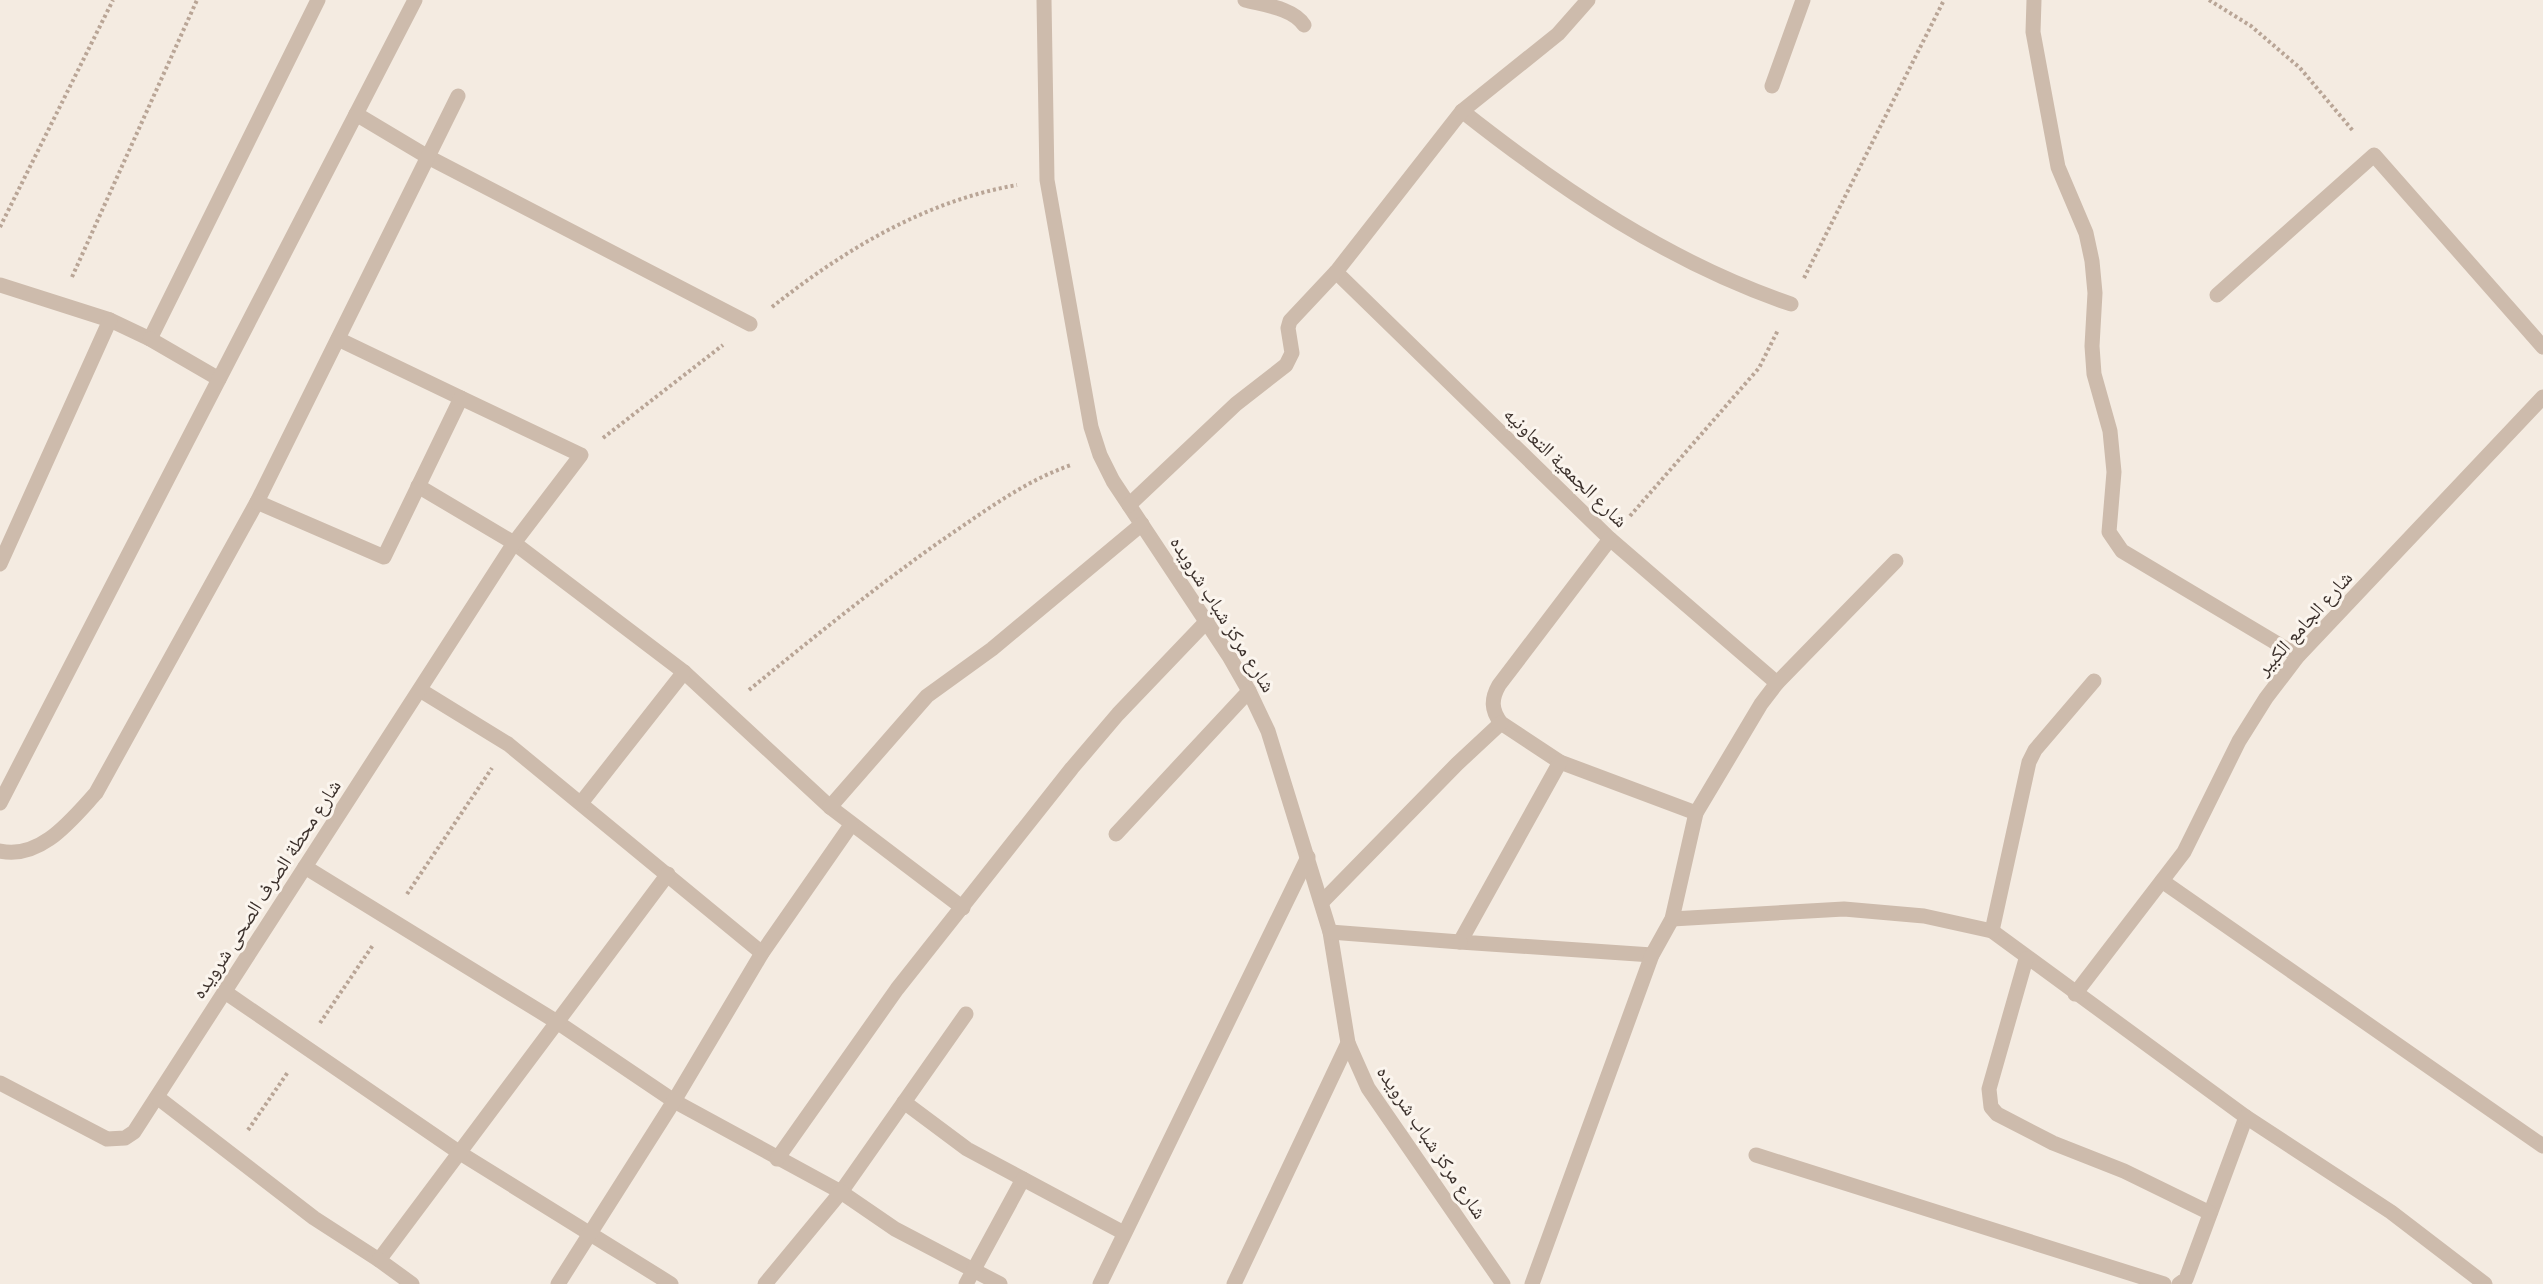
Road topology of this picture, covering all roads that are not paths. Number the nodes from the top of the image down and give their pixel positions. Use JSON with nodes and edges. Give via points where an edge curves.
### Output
{"nodes":[{"id":1,"x":318,"y":0,"type":"edge"},
{"id":2,"x":415,"y":0,"type":"edge"},
{"id":3,"x":1044,"y":0,"type":"edge"},
{"id":4,"x":1245,"y":0,"type":"edge"},
{"id":5,"x":1588,"y":0,"type":"edge"},
{"id":6,"x":1803,"y":0,"type":"edge"},
{"id":7,"x":2034,"y":0,"type":"edge"},
{"id":8,"x":1304,"y":25,"type":"dead end"},
{"id":9,"x":1772,"y":86,"type":"dead end"},
{"id":10,"x":458,"y":96,"type":"dead end"},
{"id":11,"x":1462,"y":111,"type":"junction"},
{"id":12,"x":356,"y":114,"type":"junction"},
{"id":13,"x":428,"y":157,"type":"junction"},
{"id":14,"x":1336,"y":272,"type":"junction"},
{"id":15,"x":0,"y":285,"type":"edge"},
{"id":16,"x":2217,"y":295,"type":"dead end"},
{"id":17,"x":1791,"y":304,"type":"dead end"},
{"id":18,"x":110,"y":320,"type":"junction"},
{"id":19,"x":750,"y":324,"type":"road end"},
{"id":20,"x":150,"y":339,"type":"junction"},
{"id":21,"x":338,"y":339,"type":"junction"},
{"id":22,"x":2543,"y":347,"type":"edge"},
{"id":23,"x":219,"y":379,"type":"junction"},
{"id":24,"x":2543,"y":397,"type":"edge"},
{"id":25,"x":461,"y":398,"type":"junction"},
{"id":26,"x":418,"y":486,"type":"junction"},
{"id":27,"x":257,"y":502,"type":"junction"},
{"id":28,"x":1129,"y":505,"type":"junction"},
{"id":29,"x":1142,"y":524,"type":"junction"},
{"id":30,"x":1610,"y":539,"type":"junction"},
{"id":31,"x":514,"y":543,"type":"junction"},
{"id":32,"x":1896,"y":561,"type":"dead end"},
{"id":33,"x":0,"y":564,"type":"edge"},
{"id":34,"x":1207,"y":621,"type":"junction"},
{"id":35,"x":2298,"y":656,"type":"junction"},
{"id":36,"x":684,"y":672,"type":"junction"},
{"id":37,"x":2094,"y":681,"type":"dead end"},
{"id":38,"x":1777,"y":683,"type":"junction"},
{"id":39,"x":420,"y":690,"type":"junction"},
{"id":40,"x":1250,"y":691,"type":"junction"},
{"id":41,"x":1501,"y":723,"type":"junction"},
{"id":42,"x":1560,"y":762,"type":"junction"},
{"id":43,"x":0,"y":803,"type":"edge"},
{"id":44,"x":581,"y":803,"type":"junction"},
{"id":45,"x":830,"y":807,"type":"junction"},
{"id":46,"x":1696,"y":813,"type":"junction"},
{"id":47,"x":850,"y":825,"type":"junction"},
{"id":48,"x":1116,"y":834,"type":"dead end"},
{"id":49,"x":0,"y":851,"type":"edge"},
{"id":50,"x":1308,"y":857,"type":"junction"},
{"id":51,"x":305,"y":867,"type":"junction"},
{"id":52,"x":668,"y":874,"type":"junction"},
{"id":53,"x":2162,"y":881,"type":"junction"},
{"id":54,"x":1322,"y":902,"type":"junction"},
{"id":55,"x":963,"y":908,"type":"junction"},
{"id":56,"x":1672,"y":919,"type":"junction"},
{"id":57,"x":1330,"y":932,"type":"junction"},
{"id":58,"x":1992,"y":932,"type":"junction"},
{"id":59,"x":1460,"y":942,"type":"junction"},
{"id":60,"x":762,"y":953,"type":"junction"},
{"id":61,"x":1652,"y":955,"type":"junction"},
{"id":62,"x":2026,"y":959,"type":"junction"},
{"id":63,"x":225,"y":992,"type":"junction"},
{"id":64,"x":2075,"y":994,"type":"junction"},
{"id":65,"x":966,"y":1014,"type":"dead end"},
{"id":66,"x":558,"y":1022,"type":"junction"},
{"id":67,"x":1348,"y":1043,"type":"junction"},
{"id":68,"x":0,"y":1083,"type":"edge"},
{"id":69,"x":157,"y":1097,"type":"junction"},
{"id":70,"x":674,"y":1101,"type":"junction"},
{"id":71,"x":904,"y":1102,"type":"junction"},
{"id":72,"x":2246,"y":1117,"type":"junction"},
{"id":73,"x":2543,"y":1146,"type":"edge"},
{"id":74,"x":460,"y":1153,"type":"junction"},
{"id":75,"x":1756,"y":1155,"type":"dead end"},
{"id":76,"x":777,"y":1159,"type":"junction"},
{"id":77,"x":1023,"y":1179,"type":"junction"},
{"id":78,"x":841,"y":1192,"type":"junction"},
{"id":79,"x":2210,"y":1213,"type":"junction"},
{"id":80,"x":1124,"y":1233,"type":"junction"},
{"id":81,"x":589,"y":1234,"type":"junction"},
{"id":82,"x":379,"y":1260,"type":"junction"},
{"id":83,"x":970,"y":1278,"type":"edge"},
{"id":84,"x":412,"y":1284,"type":"edge"},
{"id":85,"x":558,"y":1284,"type":"edge"},
{"id":86,"x":671,"y":1284,"type":"edge"},
{"id":87,"x":765,"y":1284,"type":"edge"},
{"id":88,"x":1000,"y":1284,"type":"edge"},
{"id":89,"x":1100,"y":1284,"type":"edge"},
{"id":90,"x":1234,"y":1284,"type":"edge"},
{"id":91,"x":1503,"y":1284,"type":"edge"},
{"id":92,"x":1532,"y":1284,"type":"edge"},
{"id":93,"x":2164,"y":1284,"type":"edge"},
{"id":94,"x":2179,"y":1284,"type":"edge"},
{"id":95,"x":2485,"y":1284,"type":"edge"}],
"edges":[{"from":1,"to":20,"type":"street"},
{"from":2,"to":12,"type":"street"},
{"from":3,"to":28,"type":"street","name":"شارع مركز شباب شرويده","via":[[1047,180],[1091,427],[1100,454]]},
{"from":4,"to":8,"type":"street","via":[[1291,13]]},
{"from":5,"to":11,"type":"street","via":[[1558,34]]},
{"from":6,"to":9,"type":"street"},
{"from":7,"to":35,"type":"street","via":[[2033,32],[2058,168],[2086,233],[2091,261],[2095,293],[2094,374],[2110,431],[2114,472],[2109,532],[2122,551]]},
{"from":10,"to":13,"type":"street"},
{"from":11,"to":14,"type":"street"},
{"from":11,"to":17,"type":"street","via":[[1533,167],[1675,255],[1742,287]]},
{"from":12,"to":13,"type":"street"},
{"from":12,"to":23,"type":"street"},
{"from":13,"to":19,"type":"street"},
{"from":13,"to":21,"type":"street"},
{"from":14,"to":28,"type":"street","via":[[1290,321],[1292,353],[1286,365],[1236,405]]},
{"from":14,"to":30,"type":"street","name":"شارع الجمعية التعاونيه"},
{"from":15,"to":18,"type":"street"},
{"from":16,"to":22,"type":"street","via":[[2374,155]]},
{"from":18,"to":20,"type":"street"},
{"from":18,"to":33,"type":"street"},
{"from":20,"to":23,"type":"street"},
{"from":21,"to":25,"type":"street"},
{"from":21,"to":27,"type":"street"},
{"from":23,"to":43,"type":"street"},
{"from":24,"to":35,"type":"street","name":"شارع الجامع الكبير"},
{"from":25,"to":26,"type":"street"},
{"from":25,"to":31,"type":"street","name":"شارع محطة الصرف الصحى شرويده","via":[[581,455]]},
{"from":26,"to":27,"type":"street","via":[[384,557]]},
{"from":26,"to":31,"type":"street"},
{"from":27,"to":49,"type":"street","via":[[96,793],[59,833],[25,851]]},
{"from":28,"to":29,"type":"street","name":"شارع مركز شباب شرويده"},
{"from":29,"to":34,"type":"street","name":"شارع مركز شباب شرويده"},
{"from":29,"to":45,"type":"street","via":[[992,649],[927,696]]},
{"from":30,"to":38,"type":"street","name":"شارع الجمعية التعاونيه"},
{"from":30,"to":41,"type":"street","via":[[1499,685],[1492,701]]},
{"from":31,"to":36,"type":"street"},
{"from":31,"to":39,"type":"street","name":"شارع محطة الصرف الصحى شرويده"},
{"from":32,"to":38,"type":"street"},
{"from":34,"to":40,"type":"street","name":"شارع مركز شباب شرويده"},
{"from":34,"to":55,"type":"street","via":[[1072,768]]},
{"from":35,"to":53,"type":"street","name":"شارع الجامع الكبير","via":[[2239,741],[2184,852]]},
{"from":36,"to":44,"type":"street"},
{"from":36,"to":45,"type":"street"},
{"from":37,"to":58,"type":"street","via":[[2029,762]]},
{"from":38,"to":46,"type":"street"},
{"from":39,"to":44,"type":"street","via":[[508,744]]},
{"from":39,"to":51,"type":"street","name":"شارع محطة الصرف الصحى شرويده"},
{"from":40,"to":48,"type":"street"},
{"from":40,"to":50,"type":"street","name":"شارع مركز شباب شرويده","via":[[1268,731]]},
{"from":41,"to":42,"type":"street"},
{"from":41,"to":54,"type":"street"},
{"from":42,"to":46,"type":"street"},
{"from":42,"to":59,"type":"street"},
{"from":44,"to":52,"type":"street"},
{"from":45,"to":47,"type":"street"},
{"from":46,"to":56,"type":"street"},
{"from":47,"to":55,"type":"street"},
{"from":47,"to":60,"type":"street"},
{"from":50,"to":54,"type":"street","name":"شارع مركز شباب شرويده"},
{"from":50,"to":80,"type":"street"},
{"from":51,"to":63,"type":"street","name":"شارع محطة الصرف الصحى شرويده"},
{"from":51,"to":66,"type":"street"},
{"from":52,"to":60,"type":"street"},
{"from":52,"to":66,"type":"street"},
{"from":53,"to":64,"type":"street","name":"شارع الجامع الكبير"},
{"from":53,"to":73,"type":"street"},
{"from":54,"to":57,"type":"street","name":"شارع مركز شباب شرويده"},
{"from":55,"to":76,"type":"street","via":[[897,989]]},
{"from":56,"to":58,"type":"street","via":[[1844,909],[1924,916]]},
{"from":56,"to":61,"type":"street"},
{"from":57,"to":59,"type":"street"},
{"from":57,"to":67,"type":"street","name":"شارع مركز شباب شرويده"},
{"from":58,"to":62,"type":"street"},
{"from":59,"to":61,"type":"street"},
{"from":60,"to":70,"type":"street"},
{"from":61,"to":92,"type":"street"},
{"from":62,"to":64,"type":"street"},
{"from":62,"to":79,"type":"street","via":[[1989,1089],[1991,1107],[1997,1114],[2053,1143],[2124,1171]]},
{"from":63,"to":69,"type":"street","name":"شارع محطة الصرف الصحى شرويده"},
{"from":63,"to":74,"type":"street"},
{"from":64,"to":72,"type":"street"},
{"from":65,"to":71,"type":"street"},
{"from":66,"to":70,"type":"street"},
{"from":66,"to":74,"type":"street"},
{"from":67,"to":90,"type":"street"},
{"from":67,"to":91,"type":"street","name":"شارع مركز شباب شرويده","via":[[1368,1088]]},
{"from":68,"to":69,"type":"street","name":"شارع محطة الصرف الصحى شرويده","via":[[116,1140],[134,1132]]},
{"from":69,"to":82,"type":"street","via":[[314,1218]]},
{"from":70,"to":76,"type":"street"},
{"from":70,"to":81,"type":"street"},
{"from":71,"to":77,"type":"street","via":[[967,1149]]},
{"from":71,"to":78,"type":"street"},
{"from":72,"to":79,"type":"street"},
{"from":72,"to":95,"type":"street","via":[[2391,1212]]},
{"from":74,"to":81,"type":"street"},
{"from":74,"to":82,"type":"street"},
{"from":75,"to":93,"type":"street"},
{"from":76,"to":78,"type":"street"},
{"from":77,"to":80,"type":"street"},
{"from":77,"to":83,"type":"street"},
{"from":78,"to":83,"type":"street"},
{"from":78,"to":87,"type":"street"},
{"from":79,"to":94,"type":"street","via":[[2186,1279]]},
{"from":80,"to":89,"type":"street"},
{"from":81,"to":85,"type":"street"},
{"from":81,"to":86,"type":"street"},
{"from":82,"to":84,"type":"street"},
{"from":83,"to":88,"type":"street"}]}
